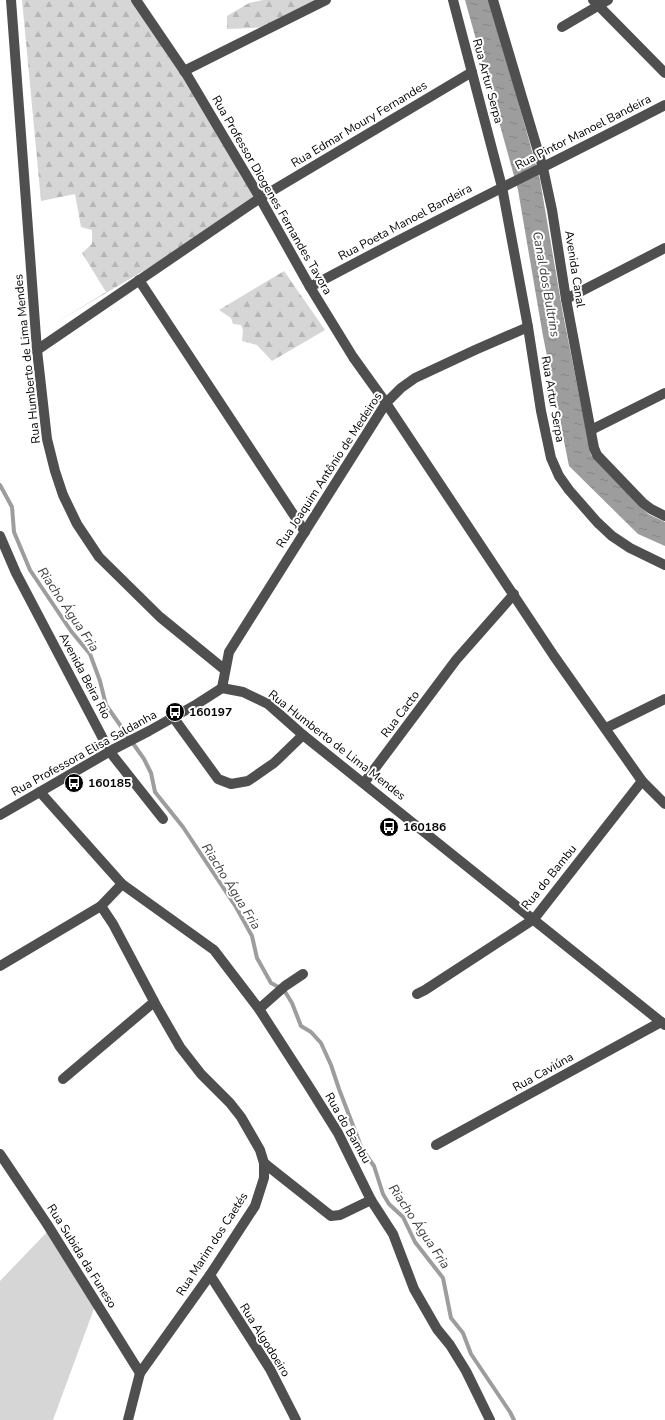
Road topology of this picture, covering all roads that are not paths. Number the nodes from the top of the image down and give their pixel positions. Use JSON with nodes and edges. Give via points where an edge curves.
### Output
{"nodes":[{"id":1,"x":11,"y":0,"type":"edge"},
{"id":2,"x":136,"y":0,"type":"edge"},
{"id":3,"x":326,"y":0,"type":"edge"},
{"id":4,"x":453,"y":0,"type":"edge"},
{"id":5,"x":493,"y":0,"type":"edge"},
{"id":6,"x":608,"y":0,"type":"edge"},
{"id":7,"x":596,"y":3,"type":"edge"},
{"id":8,"x":562,"y":27,"type":"dead end"},
{"id":9,"x":184,"y":71,"type":"junction"},
{"id":10,"x":472,"y":72,"type":"junction"},
{"id":11,"x":665,"y":73,"type":"edge"},
{"id":12,"x":665,"y":105,"type":"edge"},
{"id":13,"x":541,"y":169,"type":"junction"},
{"id":14,"x":513,"y":182,"type":"joint"},
{"id":15,"x":502,"y":187,"type":"junction"},
{"id":16,"x":260,"y":198,"type":"junction"},
{"id":17,"x":665,"y":248,"type":"edge"},
{"id":18,"x":139,"y":280,"type":"junction"},
{"id":19,"x":310,"y":287,"type":"junction"},
{"id":20,"x":566,"y":299,"type":"junction"},
{"id":21,"x":528,"y":328,"type":"junction"},
{"id":22,"x":37,"y":350,"type":"junction"},
{"id":23,"x":665,"y":393,"type":"edge"},
{"id":24,"x":386,"y":403,"type":"junction"},
{"id":25,"x":591,"y":430,"type":"junction"},
{"id":26,"x":665,"y":516,"type":"edge"},
{"id":27,"x":304,"y":532,"type":"junction"},
{"id":28,"x":0,"y":536,"type":"edge"},
{"id":29,"x":665,"y":565,"type":"edge"},
{"id":30,"x":514,"y":594,"type":"junction"},
{"id":31,"x":225,"y":670,"type":"junction"},
{"id":32,"x":222,"y":688,"type":"junction"},
{"id":33,"x":665,"y":699,"type":"edge"},
{"id":34,"x":173,"y":717,"type":"junction"},
{"id":35,"x":606,"y":728,"type":"junction"},
{"id":36,"x":303,"y":735,"type":"junction"},
{"id":37,"x":112,"y":751,"type":"junction"},
{"id":38,"x":642,"y":781,"type":"junction"},
{"id":39,"x":364,"y":783,"type":"junction"},
{"id":40,"x":40,"y":792,"type":"junction"},
{"id":41,"x":665,"y":804,"type":"edge"},
{"id":42,"x":0,"y":815,"type":"edge"},
{"id":43,"x":163,"y":819,"type":"dead end"},
{"id":44,"x":122,"y":884,"type":"junction"},
{"id":45,"x":101,"y":906,"type":"junction"},
{"id":46,"x":534,"y":919,"type":"junction"},
{"id":47,"x":0,"y":966,"type":"edge"},
{"id":48,"x":303,"y":974,"type":"dead end"},
{"id":49,"x":417,"y":994,"type":"dead end"},
{"id":50,"x":154,"y":1002,"type":"junction"},
{"id":51,"x":259,"y":1009,"type":"junction"},
{"id":52,"x":663,"y":1024,"type":"edge"},
{"id":53,"x":63,"y":1079,"type":"dead end"},
{"id":54,"x":436,"y":1145,"type":"dead end"},
{"id":55,"x":0,"y":1154,"type":"edge"},
{"id":56,"x":264,"y":1163,"type":"junction"},
{"id":57,"x":371,"y":1200,"type":"junction"},
{"id":58,"x":210,"y":1275,"type":"junction"},
{"id":59,"x":140,"y":1373,"type":"junction"},
{"id":60,"x":128,"y":1420,"type":"edge"},
{"id":61,"x":296,"y":1420,"type":"edge"},
{"id":62,"x":490,"y":1420,"type":"edge"}],
"edges":[{"from":1,"to":22,"type":"street","name":"Rua Humberto de Lima Mendes"},
{"from":2,"to":9,"type":"street","name":"Rua Professor Diogenes Fernandes Tavora"},
{"from":3,"to":9,"type":"street"},
{"from":4,"to":10,"type":"street","name":"Rua Artur Serpa"},
{"from":5,"to":13,"type":"street","name":"Avenida Canal"},
{"from":6,"to":7,"type":"street"},
{"from":7,"to":8,"type":"street"},
{"from":7,"to":11,"type":"street"},
{"from":9,"to":16,"type":"street","name":"Rua Professor Diogenes Fernandes Tavora"},
{"from":10,"to":15,"type":"street","name":"Rua Artur Serpa"},
{"from":10,"to":16,"type":"street","name":"Rua Edmar Moury Fernandes"},
{"from":12,"to":13,"type":"street","name":"Rua Pintor Manoel Bandeira"},
{"from":13,"to":14,"type":"street","name":"Rua Pintor Manoel Bandeira"},
{"from":13,"to":20,"type":"street","name":"Avenida Canal","via":[[552,210]]},
{"from":14,"to":15,"type":"street","name":"Rua Poeta Manoel Bandeira"},
{"from":15,"to":19,"type":"street","name":"Rua Poeta Manoel Bandeira"},
{"from":15,"to":21,"type":"street","name":"Rua Artur Serpa"},
{"from":16,"to":18,"type":"street","name":"Rua Edmar Moury Fernandes"},
{"from":16,"to":19,"type":"street","name":"Rua Professor Diogenes Fernandes Tavora"},
{"from":17,"to":20,"type":"street"},
{"from":18,"to":22,"type":"street","name":"Rua Edmar Moury Fernandes"},
{"from":18,"to":27,"type":"street"},
{"from":19,"to":24,"type":"street","name":"Rua Professor Diogenes Fernandes Tavora","via":[[353,357]]},
{"from":20,"to":25,"type":"street","name":"Avenida Canal"},
{"from":21,"to":24,"type":"street","name":"Rua Joaquim Antônio de Medeiros","via":[[415,378]]},
{"from":21,"to":29,"type":"street","name":"Rua Artur Serpa","via":[[548,448],[559,476],[582,506],[612,536]]},
{"from":22,"to":31,"type":"street","name":"Rua Humberto de Lima Mendes","via":[[48,439],[55,471],[70,510],[86,539],[108,567],[155,612]]},
{"from":23,"to":25,"type":"street"},
{"from":24,"to":27,"type":"street","name":"Rua Joaquim Antônio de Medeiros"},
{"from":24,"to":30,"type":"street","name":"Rua Professor Diogenes Fernandes Tavora"},
{"from":25,"to":26,"type":"street","name":"Avenida Canal","via":[[598,455],[643,503]]},
{"from":27,"to":31,"type":"street","name":"Rua Joaquim Antônio de Medeiros","via":[[232,646]]},
{"from":28,"to":37,"type":"street","name":"Avenida Beira Rio","via":[[16,573]]},
{"from":30,"to":35,"type":"street","name":"Rua Professor Diogenes Fernandes Tavora","via":[[554,656]]},
{"from":30,"to":39,"type":"street","name":"Rua Cacto","via":[[456,660]]},
{"from":31,"to":32,"type":"street"},
{"from":32,"to":34,"type":"street","name":"Rua Professora Elisa Saldanha"},
{"from":32,"to":36,"type":"street","name":"Rua Humberto de Lima Mendes","via":[[243,692],[268,704]]},
{"from":33,"to":35,"type":"street"},
{"from":34,"to":36,"type":"street","via":[[218,779],[231,784],[255,777]]},
{"from":34,"to":37,"type":"street","name":"Rua Professora Elisa Saldanha"},
{"from":35,"to":38,"type":"street","name":"Rua Professor Diogenes Fernandes Tavora"},
{"from":36,"to":39,"type":"street","name":"Rua Humberto de Lima Mendes"},
{"from":37,"to":40,"type":"street","name":"Rua Professora Elisa Saldanha"},
{"from":37,"to":43,"type":"street","name":"Avenida Beira Rio"},
{"from":38,"to":41,"type":"street","name":"Rua Professor Diogenes Fernandes Tavora"},
{"from":38,"to":46,"type":"street","name":"Rua do Bambu"},
{"from":39,"to":46,"type":"street","name":"Rua Humberto de Lima Mendes"},
{"from":40,"to":42,"type":"street","name":"Rua Professora Elisa Saldanha"},
{"from":40,"to":44,"type":"street","name":"Rua do Bambu"},
{"from":44,"to":45,"type":"street"},
{"from":44,"to":51,"type":"street","name":"Rua do Bambu","via":[[214,950]]},
{"from":45,"to":47,"type":"street"},
{"from":45,"to":50,"type":"street","name":"Rua Marim dos Caetés","via":[[114,924]]},
{"from":46,"to":49,"type":"street","name":"Rua do Bambu"},
{"from":46,"to":52,"type":"street","name":"Rua Humberto de Lima Mendes"},
{"from":48,"to":51,"type":"street"},
{"from":50,"to":53,"type":"street"},
{"from":50,"to":56,"type":"street","name":"Rua Marim dos Caetés","via":[[180,1047],[241,1117],[260,1150]]},
{"from":51,"to":57,"type":"street","name":"Rua do Bambu","via":[[338,1133]]},
{"from":52,"to":54,"type":"street","name":"Rua Caviúna"},
{"from":55,"to":59,"type":"street","name":"Rua Subida da Funeso"},
{"from":56,"to":57,"type":"street","via":[[330,1216],[340,1215]]},
{"from":56,"to":58,"type":"street","name":"Rua Marim dos Caetés","via":[[263,1182],[255,1206]]},
{"from":57,"to":62,"type":"street","name":"Rua do Bambu","via":[[393,1234],[414,1289],[466,1371]]},
{"from":58,"to":59,"type":"street","name":"Rua Marim dos Caetés"},
{"from":58,"to":61,"type":"street","name":"Rua Algodoeiro","via":[[270,1369]]},
{"from":59,"to":60,"type":"street","name":"Rua Marim dos Caetés"}]}
